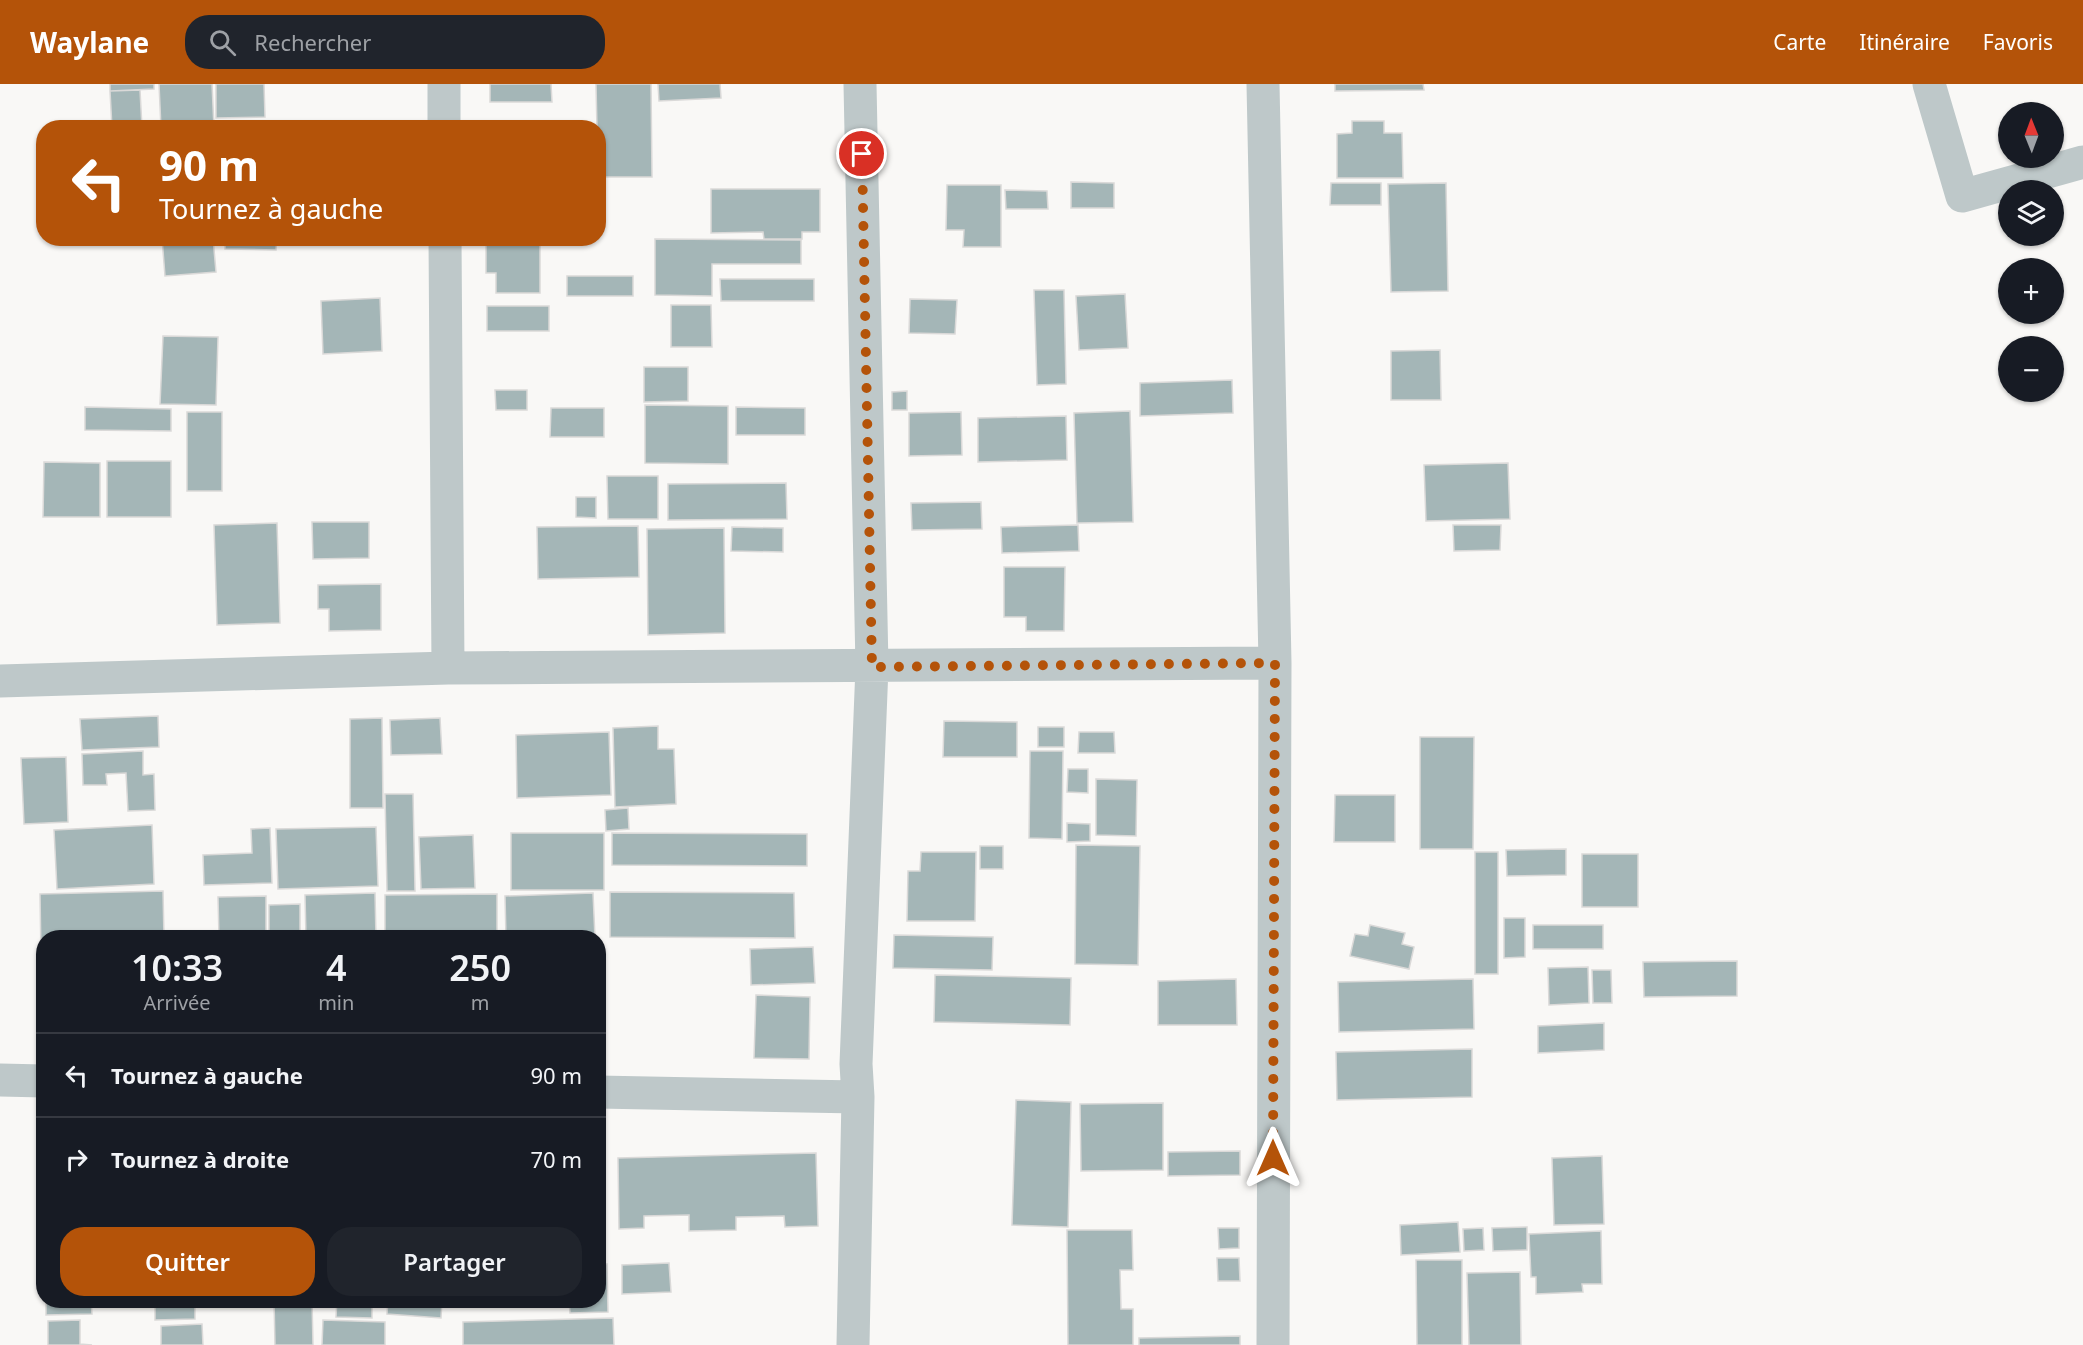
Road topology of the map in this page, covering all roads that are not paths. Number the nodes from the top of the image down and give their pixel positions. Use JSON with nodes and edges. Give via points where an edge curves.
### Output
{"nodes":[{"id":1,"x":444,"y":84,"type":"edge"},
{"id":2,"x":860,"y":84,"type":"edge"},
{"id":3,"x":1263,"y":84,"type":"edge"},
{"id":4,"x":1929,"y":84,"type":"edge"},
{"id":5,"x":444,"y":120,"type":"edge"},
{"id":6,"x":2083,"y":162,"type":"edge"},
{"id":7,"x":445,"y":246,"type":"edge"},
{"id":8,"x":1275,"y":663,"type":"junction"},
{"id":9,"x":872,"y":667,"type":"junction"},
{"id":10,"x":447,"y":668,"type":"junction"},
{"id":11,"x":0,"y":681,"type":"edge"},
{"id":12,"x":0,"y":1080,"type":"edge"},
{"id":13,"x":36,"y":1081,"type":"edge"},
{"id":14,"x":606,"y":1092,"type":"edge"},
{"id":15,"x":858,"y":1097,"type":"junction"},
{"id":16,"x":853,"y":1345,"type":"edge"},
{"id":17,"x":1274,"y":1345,"type":"edge"}],
"edges":[{"from":1,"to":5,"type":"street"},
{"from":2,"to":9,"type":"street"},
{"from":3,"to":8,"type":"street"},
{"from":4,"to":6,"type":"street","via":[[1962,196]]},
{"from":7,"to":10,"type":"street"},
{"from":8,"to":9,"type":"street"},
{"from":8,"to":17,"type":"street"},
{"from":9,"to":10,"type":"street"},
{"from":9,"to":15,"type":"street","via":[[856,1064]]},
{"from":10,"to":11,"type":"street"},
{"from":12,"to":13,"type":"street"},
{"from":14,"to":15,"type":"street"},
{"from":15,"to":16,"type":"street"}]}
